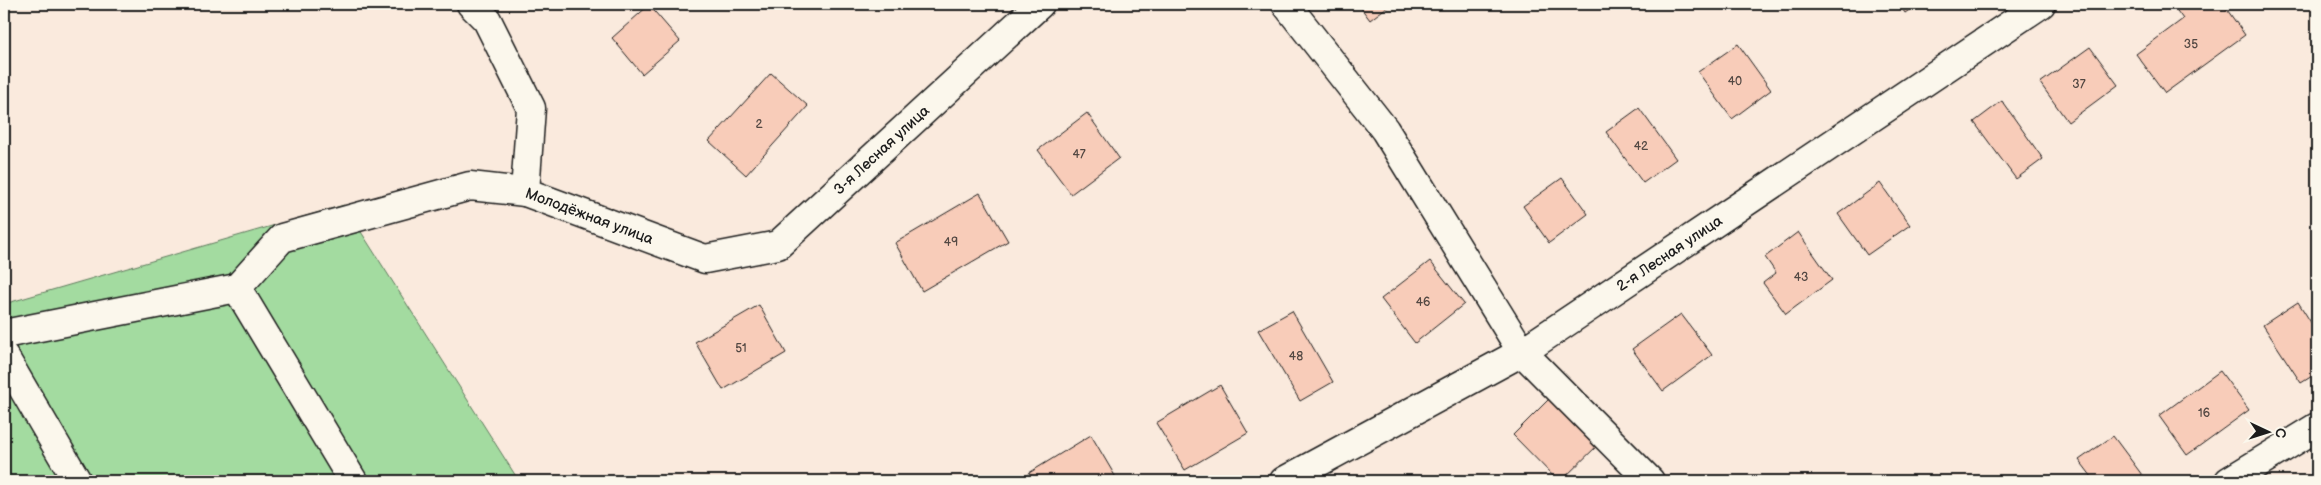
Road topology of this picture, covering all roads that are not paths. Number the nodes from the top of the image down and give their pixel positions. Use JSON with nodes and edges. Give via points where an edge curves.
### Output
{"nodes":[{"id":1,"x":471,"y":4,"type":"edge"},
{"id":2,"x":1040,"y":4,"type":"edge"},
{"id":3,"x":1286,"y":4,"type":"edge"},
{"id":4,"x":2041,"y":4,"type":"edge"},
{"id":5,"x":525,"y":192,"type":"junction"},
{"id":6,"x":705,"y":259,"type":"joint"},
{"id":7,"x":237,"y":288,"type":"junction"},
{"id":8,"x":4,"y":334,"type":"edge"},
{"id":9,"x":1522,"y":352,"type":"junction"},
{"id":10,"x":4,"y":356,"type":"edge"},
{"id":11,"x":2317,"y":427,"type":"edge"},
{"id":12,"x":77,"y":481,"type":"edge"},
{"id":13,"x":353,"y":481,"type":"edge"},
{"id":14,"x":1284,"y":481,"type":"edge"},
{"id":15,"x":1650,"y":481,"type":"edge"},
{"id":16,"x":2229,"y":481,"type":"edge"}],
"edges":[{"from":1,"to":5,"type":"street","name":"Молодёжная улица","via":[[487,20],[531,108]]},
{"from":2,"to":6,"type":"street","name":"3-я Лесная улица","via":[[778,246]]},
{"from":3,"to":9,"type":"street","via":[[1385,130]]},
{"from":4,"to":9,"type":"street","name":"2-я Лесная улица"},
{"from":5,"to":6,"type":"street","name":"Молодёжная улица"},
{"from":5,"to":7,"type":"street","via":[[470,186],[282,238]]},
{"from":7,"to":8,"type":"street"},
{"from":7,"to":13,"type":"street"},
{"from":9,"to":14,"type":"street","name":"2-я Лесная улица"},
{"from":9,"to":15,"type":"street"},
{"from":10,"to":12,"type":"street"},
{"from":11,"to":16,"type":"street"}]}
